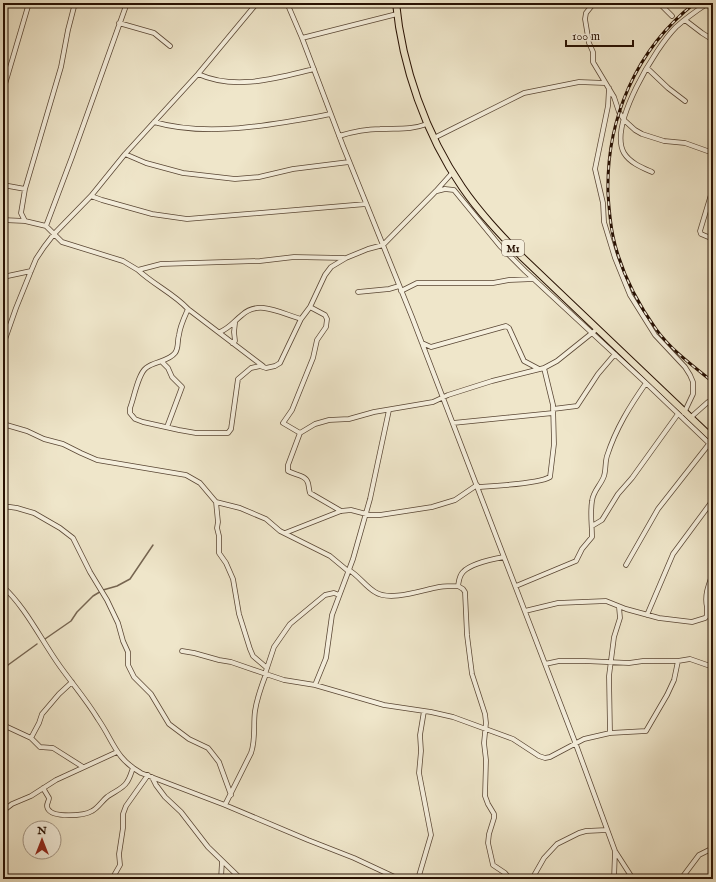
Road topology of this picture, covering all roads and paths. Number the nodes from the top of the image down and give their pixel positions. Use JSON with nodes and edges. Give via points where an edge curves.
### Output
{"nodes":[{"id":1,"x":28,"y":3,"type":"edge"},
{"id":2,"x":75,"y":3,"type":"edge"},
{"id":3,"x":127,"y":3,"type":"edge"},
{"id":4,"x":257,"y":3,"type":"edge"},
{"id":5,"x":287,"y":3,"type":"edge"},
{"id":6,"x":396,"y":3,"type":"edge"},
{"id":7,"x":594,"y":3,"type":"edge"},
{"id":8,"x":659,"y":3,"type":"edge"},
{"id":9,"x":708,"y":3,"type":"edge"},
{"id":10,"x":397,"y":14,"type":"junction"},
{"id":11,"x":672,"y":16,"type":"dead end"},
{"id":12,"x":685,"y":20,"type":"junction"},
{"id":13,"x":120,"y":24,"type":"junction"},
{"id":14,"x":302,"y":38,"type":"junction"},
{"id":15,"x":713,"y":40,"type":"edge"},
{"id":16,"x":170,"y":46,"type":"dead end"},
{"id":17,"x":647,"y":68,"type":"junction"},
{"id":18,"x":314,"y":69,"type":"junction"},
{"id":19,"x":198,"y":74,"type":"junction"},
{"id":20,"x":605,"y":83,"type":"junction"},
{"id":21,"x":609,"y":88,"type":"junction"},
{"id":22,"x":3,"y":91,"type":"edge"},
{"id":23,"x":684,"y":101,"type":"dead end"},
{"id":24,"x":331,"y":114,"type":"junction"},
{"id":25,"x":624,"y":120,"type":"junction"},
{"id":26,"x":154,"y":122,"type":"junction"},
{"id":27,"x":427,"y":124,"type":"junction"},
{"id":28,"x":339,"y":136,"type":"junction"},
{"id":29,"x":434,"y":138,"type":"junction"},
{"id":30,"x":713,"y":153,"type":"edge"},
{"id":31,"x":125,"y":154,"type":"junction"},
{"id":32,"x":349,"y":162,"type":"junction"},
{"id":33,"x":453,"y":172,"type":"junction"},
{"id":34,"x":652,"y":172,"type":"dead end"},
{"id":35,"x":3,"y":185,"type":"edge"},
{"id":36,"x":713,"y":188,"type":"edge"},
{"id":37,"x":25,"y":189,"type":"junction"},
{"id":38,"x":436,"y":191,"type":"junction"},
{"id":39,"x":91,"y":196,"type":"junction"},
{"id":40,"x":366,"y":204,"type":"junction"},
{"id":41,"x":3,"y":220,"type":"edge"},
{"id":42,"x":24,"y":220,"type":"junction"},
{"id":43,"x":46,"y":226,"type":"junction"},
{"id":44,"x":54,"y":234,"type":"junction"},
{"id":45,"x":713,"y":239,"type":"edge"},
{"id":46,"x":383,"y":245,"type":"junction"},
{"id":47,"x":346,"y":258,"type":"junction"},
{"id":48,"x":138,"y":270,"type":"junction"},
{"id":49,"x":31,"y":271,"type":"junction"},
{"id":50,"x":3,"y":277,"type":"edge"},
{"id":51,"x":534,"y":279,"type":"junction"},
{"id":52,"x":400,"y":289,"type":"junction"},
{"id":53,"x":358,"y":292,"type":"dead end"},
{"id":54,"x":310,"y":307,"type":"junction"},
{"id":55,"x":188,"y":309,"type":"junction"},
{"id":56,"x":300,"y":320,"type":"junction"},
{"id":57,"x":235,"y":323,"type":"junction"},
{"id":58,"x":594,"y":331,"type":"junction"},
{"id":59,"x":220,"y":332,"type":"junction"},
{"id":60,"x":232,"y":343,"type":"junction"},
{"id":61,"x":422,"y":343,"type":"junction"},
{"id":62,"x":3,"y":345,"type":"edge"},
{"id":63,"x":615,"y":354,"type":"junction"},
{"id":64,"x":162,"y":362,"type":"junction"},
{"id":65,"x":266,"y":368,"type":"junction"},
{"id":66,"x":542,"y":368,"type":"junction"},
{"id":67,"x":646,"y":383,"type":"junction"},
{"id":68,"x":443,"y":398,"type":"junction"},
{"id":69,"x":713,"y":400,"type":"edge"},
{"id":70,"x":389,"y":410,"type":"junction"},
{"id":71,"x":552,"y":411,"type":"junction"},
{"id":72,"x":681,"y":413,"type":"junction"},
{"id":73,"x":690,"y":418,"type":"junction"},
{"id":74,"x":453,"y":423,"type":"junction"},
{"id":75,"x":3,"y":424,"type":"edge"},
{"id":76,"x":167,"y":427,"type":"junction"},
{"id":77,"x":300,"y":433,"type":"junction"},
{"id":78,"x":711,"y":441,"type":"edge"},
{"id":79,"x":713,"y":448,"type":"edge"},
{"id":80,"x":477,"y":486,"type":"junction"},
{"id":81,"x":713,"y":500,"type":"edge"},
{"id":82,"x":216,"y":502,"type":"junction"},
{"id":83,"x":3,"y":506,"type":"edge"},
{"id":84,"x":341,"y":511,"type":"junction"},
{"id":85,"x":366,"y":514,"type":"junction"},
{"id":86,"x":592,"y":526,"type":"junction"},
{"id":87,"x":285,"y":533,"type":"junction"},
{"id":88,"x":504,"y":557,"type":"junction"},
{"id":89,"x":626,"y":565,"type":"dead end"},
{"id":90,"x":348,"y":571,"type":"junction"},
{"id":91,"x":713,"y":573,"type":"edge"},
{"id":92,"x":458,"y":586,"type":"junction"},
{"id":93,"x":516,"y":586,"type":"junction"},
{"id":94,"x":3,"y":587,"type":"edge"},
{"id":95,"x":339,"y":594,"type":"junction"},
{"id":96,"x":619,"y":606,"type":"junction"},
{"id":97,"x":707,"y":607,"type":"junction"},
{"id":98,"x":713,"y":607,"type":"edge"},
{"id":99,"x":525,"y":611,"type":"junction"},
{"id":100,"x":647,"y":615,"type":"junction"},
{"id":101,"x":182,"y":651,"type":"dead end"},
{"id":102,"x":678,"y":661,"type":"junction"},
{"id":103,"x":611,"y":662,"type":"junction"},
{"id":104,"x":545,"y":664,"type":"junction"},
{"id":105,"x":713,"y":667,"type":"edge"},
{"id":106,"x":267,"y":668,"type":"junction"},
{"id":107,"x":265,"y":674,"type":"junction"},
{"id":108,"x":72,"y":682,"type":"junction"},
{"id":109,"x":315,"y":685,"type":"junction"},
{"id":110,"x":424,"y":711,"type":"junction"},
{"id":111,"x":3,"y":725,"type":"edge"},
{"id":112,"x":486,"y":729,"type":"junction"},
{"id":113,"x":610,"y":733,"type":"junction"},
{"id":114,"x":31,"y":738,"type":"junction"},
{"id":115,"x":575,"y":742,"type":"junction"},
{"id":116,"x":117,"y":752,"type":"junction"},
{"id":117,"x":83,"y":767,"type":"junction"},
{"id":118,"x":133,"y":768,"type":"junction"},
{"id":119,"x":150,"y":776,"type":"junction"},
{"id":120,"x":43,"y":788,"type":"junction"},
{"id":121,"x":231,"y":795,"type":"junction"},
{"id":122,"x":225,"y":805,"type":"junction"},
{"id":123,"x":3,"y":811,"type":"edge"},
{"id":124,"x":607,"y":830,"type":"junction"},
{"id":125,"x":713,"y":848,"type":"edge"},
{"id":126,"x":615,"y":851,"type":"junction"},
{"id":127,"x":222,"y":861,"type":"junction"},
{"id":128,"x":112,"y":879,"type":"edge"},
{"id":129,"x":221,"y":879,"type":"edge"},
{"id":130,"x":240,"y":879,"type":"edge"},
{"id":131,"x":399,"y":879,"type":"edge"},
{"id":132,"x":418,"y":879,"type":"edge"},
{"id":133,"x":510,"y":879,"type":"edge"},
{"id":134,"x":532,"y":879,"type":"edge"},
{"id":135,"x":614,"y":879,"type":"edge"},
{"id":136,"x":633,"y":879,"type":"edge"},
{"id":137,"x":681,"y":879,"type":"edge"}],
"edges":[{"from":1,"to":22,"type":"street"},
{"from":2,"to":37,"type":"street","via":[[61,67]]},
{"from":3,"to":13,"type":"street"},
{"from":4,"to":19,"type":"street"},
{"from":5,"to":14,"type":"street"},
{"from":6,"to":10,"type":"main road","number":"M1"},
{"from":7,"to":20,"type":"street","via":[[584,19],[594,65]]},
{"from":8,"to":11,"type":"street"},
{"from":9,"to":12,"type":"street"},
{"from":10,"to":14,"type":"street"},
{"from":10,"to":27,"type":"main road","number":"M1","via":[[409,73]]},
{"from":12,"to":15,"type":"street"},
{"from":12,"to":17,"type":"street","via":[[668,37]]},
{"from":13,"to":16,"type":"street","via":[[154,33]]},
{"from":13,"to":43,"type":"street"},
{"from":14,"to":18,"type":"street"},
{"from":17,"to":23,"type":"street"},
{"from":17,"to":25,"type":"street","via":[[628,106]]},
{"from":18,"to":19,"type":"street","via":[[244,83],[226,82]]},
{"from":18,"to":24,"type":"street"},
{"from":19,"to":26,"type":"street"},
{"from":20,"to":21,"type":"street"},
{"from":20,"to":29,"type":"street","via":[[579,82],[524,93]]},
{"from":21,"to":25,"type":"street"},
{"from":21,"to":72,"type":"street","via":[[608,106],[595,169],[603,203],[604,222],[630,295],[655,335],[690,375],[693,382],[693,394]]},
{"from":24,"to":26,"type":"street","via":[[287,122],[223,128],[180,127]]},
{"from":24,"to":28,"type":"street"},
{"from":25,"to":30,"type":"street","via":[[642,134],[685,143]]},
{"from":25,"to":34,"type":"street","via":[[622,141],[625,154],[636,164]]},
{"from":26,"to":31,"type":"street"},
{"from":27,"to":28,"type":"street","via":[[413,128],[380,129]]},
{"from":27,"to":29,"type":"main road","number":"M1"},
{"from":28,"to":32,"type":"street"},
{"from":29,"to":33,"type":"main road","number":"M1"},
{"from":31,"to":32,"type":"street","via":[[146,163],[184,173],[235,179]]},
{"from":31,"to":39,"type":"street"},
{"from":32,"to":40,"type":"street"},
{"from":33,"to":38,"type":"street"},
{"from":33,"to":58,"type":"main road","number":"M1","via":[[471,201],[496,230]]},
{"from":35,"to":37,"type":"street"},
{"from":36,"to":45,"type":"street","via":[[700,231]]},
{"from":37,"to":42,"type":"street","via":[[21,213]]},
{"from":38,"to":46,"type":"street"},
{"from":38,"to":51,"type":"street","via":[[454,190],[500,246]]},
{"from":39,"to":40,"type":"street","via":[[152,214],[187,218]]},
{"from":39,"to":44,"type":"street"},
{"from":40,"to":46,"type":"street"},
{"from":41,"to":42,"type":"street"},
{"from":42,"to":43,"type":"street"},
{"from":43,"to":44,"type":"street"},
{"from":44,"to":48,"type":"street","via":[[62,242],[123,261]]},
{"from":44,"to":49,"type":"street","via":[[36,259]]},
{"from":46,"to":47,"type":"street"},
{"from":46,"to":52,"type":"street"},
{"from":47,"to":48,"type":"street","via":[[294,257],[260,261],[161,264]]},
{"from":47,"to":54,"type":"street","via":[[328,271]]},
{"from":48,"to":55,"type":"street"},
{"from":49,"to":50,"type":"street"},
{"from":49,"to":62,"type":"street"},
{"from":51,"to":52,"type":"street","via":[[494,283],[417,282]]},
{"from":51,"to":58,"type":"street"},
{"from":52,"to":53,"type":"street"},
{"from":52,"to":61,"type":"street"},
{"from":54,"to":56,"type":"street"},
{"from":54,"to":77,"type":"street","via":[[325,315],[327,322],[317,340],[314,358],[292,410],[284,423]]},
{"from":55,"to":59,"type":"street"},
{"from":55,"to":64,"type":"street","via":[[178,337],[177,350]]},
{"from":56,"to":57,"type":"street","via":[[260,307],[249,309]]},
{"from":56,"to":65,"type":"street","via":[[280,363]]},
{"from":57,"to":59,"type":"street"},
{"from":57,"to":60,"type":"street","via":[[235,341]]},
{"from":58,"to":63,"type":"street"},
{"from":58,"to":66,"type":"street","via":[[557,361]]},
{"from":58,"to":72,"type":"main road","number":"M1"},
{"from":59,"to":60,"type":"street"},
{"from":60,"to":65,"type":"street"},
{"from":61,"to":66,"type":"street","via":[[430,347],[506,326],[524,361]]},
{"from":61,"to":68,"type":"street"},
{"from":63,"to":67,"type":"street"},
{"from":63,"to":71,"type":"street","via":[[577,406]]},
{"from":64,"to":76,"type":"street","via":[[182,387]]},
{"from":64,"to":76,"type":"street","via":[[144,370],[130,413],[135,419]]},
{"from":65,"to":76,"type":"street","via":[[251,368],[238,379],[230,431],[196,433]]},
{"from":66,"to":68,"type":"street","via":[[492,380]]},
{"from":66,"to":71,"type":"street","via":[[551,394]]},
{"from":67,"to":72,"type":"street"},
{"from":67,"to":86,"type":"street","via":[[618,427],[607,457],[604,476],[592,496]]},
{"from":68,"to":70,"type":"street"},
{"from":68,"to":74,"type":"street"},
{"from":69,"to":73,"type":"street"},
{"from":70,"to":77,"type":"street","via":[[349,419],[330,420],[315,424]]},
{"from":70,"to":85,"type":"street"},
{"from":71,"to":74,"type":"street"},
{"from":71,"to":80,"type":"street","via":[[554,444],[550,477],[527,482]]},
{"from":72,"to":73,"type":"main road","number":"M1"},
{"from":72,"to":78,"type":"street"},
{"from":72,"to":86,"type":"street","via":[[618,494],[602,520]]},
{"from":73,"to":78,"type":"main road","number":"M1"},
{"from":74,"to":80,"type":"street"},
{"from":75,"to":82,"type":"street","via":[[63,444],[96,460],[186,475],[200,483]]},
{"from":77,"to":84,"type":"street","via":[[288,471],[306,479],[310,493]]},
{"from":78,"to":79,"type":"street"},
{"from":78,"to":89,"type":"street","via":[[658,509]]},
{"from":80,"to":85,"type":"street","via":[[455,500],[432,507],[380,515]]},
{"from":80,"to":88,"type":"street"},
{"from":81,"to":100,"type":"street","via":[[673,554]]},
{"from":82,"to":87,"type":"street","via":[[226,503],[266,519]]},
{"from":82,"to":106,"type":"street","via":[[218,553],[233,579],[239,614],[250,649]]},
{"from":83,"to":121,"type":"street","via":[[34,513],[73,538],[118,623],[128,652],[131,673],[151,694],[169,724],[189,739],[208,748],[219,762]]},
{"from":84,"to":85,"type":"street","via":[[351,510]]},
{"from":84,"to":87,"type":"street"},
{"from":85,"to":90,"type":"street"},
{"from":86,"to":93,"type":"street","via":[[590,540],[576,561]]},
{"from":87,"to":90,"type":"street","via":[[336,560]]},
{"from":88,"to":92,"type":"street","via":[[479,563],[464,570]]},
{"from":88,"to":93,"type":"street"},
{"from":90,"to":92,"type":"street","via":[[382,596]]},
{"from":90,"to":95,"type":"street"},
{"from":91,"to":97,"type":"street","via":[[705,596]]},
{"from":92,"to":112,"type":"street","via":[[465,592],[472,674],[485,714]]},
{"from":93,"to":99,"type":"street"},
{"from":94,"to":108,"type":"street","via":[[15,598]]},
{"from":95,"to":106,"type":"street","via":[[325,595],[290,624],[274,647]]},
{"from":95,"to":109,"type":"street","via":[[331,622],[326,658]]},
{"from":96,"to":99,"type":"street","via":[[606,601],[558,602]]},
{"from":96,"to":100,"type":"street"},
{"from":96,"to":103,"type":"street","via":[[620,618],[614,637]]},
{"from":97,"to":98,"type":"street"},
{"from":97,"to":100,"type":"street","via":[[705,618],[692,622]]},
{"from":99,"to":104,"type":"street"},
{"from":101,"to":107,"type":"street","via":[[231,662]]},
{"from":102,"to":103,"type":"street"},
{"from":102,"to":105,"type":"street","via":[[693,660]]},
{"from":102,"to":113,"type":"street","via":[[668,695],[648,728],[643,731]]},
{"from":103,"to":104,"type":"street","via":[[559,661]]},
{"from":103,"to":113,"type":"street"},
{"from":104,"to":115,"type":"street"},
{"from":106,"to":107,"type":"street"},
{"from":107,"to":109,"type":"street"},
{"from":107,"to":121,"type":"street","via":[[257,698],[253,747]]},
{"from":108,"to":114,"type":"street","via":[[42,714]]},
{"from":108,"to":116,"type":"street","via":[[100,720]]},
{"from":109,"to":110,"type":"street","via":[[384,705]]},
{"from":110,"to":112,"type":"street","via":[[453,717]]},
{"from":110,"to":132,"type":"street","via":[[420,735],[422,751],[419,773],[431,835]]},
{"from":111,"to":114,"type":"street"},
{"from":112,"to":115,"type":"street","via":[[513,739],[545,758]]},
{"from":112,"to":133,"type":"street","via":[[485,796],[494,814],[488,843],[493,865]]},
{"from":113,"to":115,"type":"street"},
{"from":114,"to":117,"type":"street","via":[[40,747],[53,748]]},
{"from":115,"to":124,"type":"street"},
{"from":116,"to":117,"type":"street"},
{"from":116,"to":118,"type":"street"},
{"from":117,"to":120,"type":"street"},
{"from":118,"to":119,"type":"street"},
{"from":118,"to":120,"type":"street","via":[[124,786],[86,814],[53,814],[48,810],[49,798]]},
{"from":119,"to":122,"type":"street"},
{"from":119,"to":127,"type":"street","via":[[165,797]]},
{"from":119,"to":128,"type":"street","via":[[126,806],[123,814],[120,865]]},
{"from":120,"to":123,"type":"street"},
{"from":121,"to":122,"type":"street"},
{"from":122,"to":131,"type":"street"},
{"from":124,"to":126,"type":"street"},
{"from":124,"to":134,"type":"street","via":[[586,831],[557,844],[544,858]]},
{"from":125,"to":137,"type":"street","via":[[699,855]]},
{"from":126,"to":135,"type":"street"},
{"from":126,"to":136,"type":"street"},
{"from":127,"to":129,"type":"street"},
{"from":127,"to":130,"type":"street"}]}
